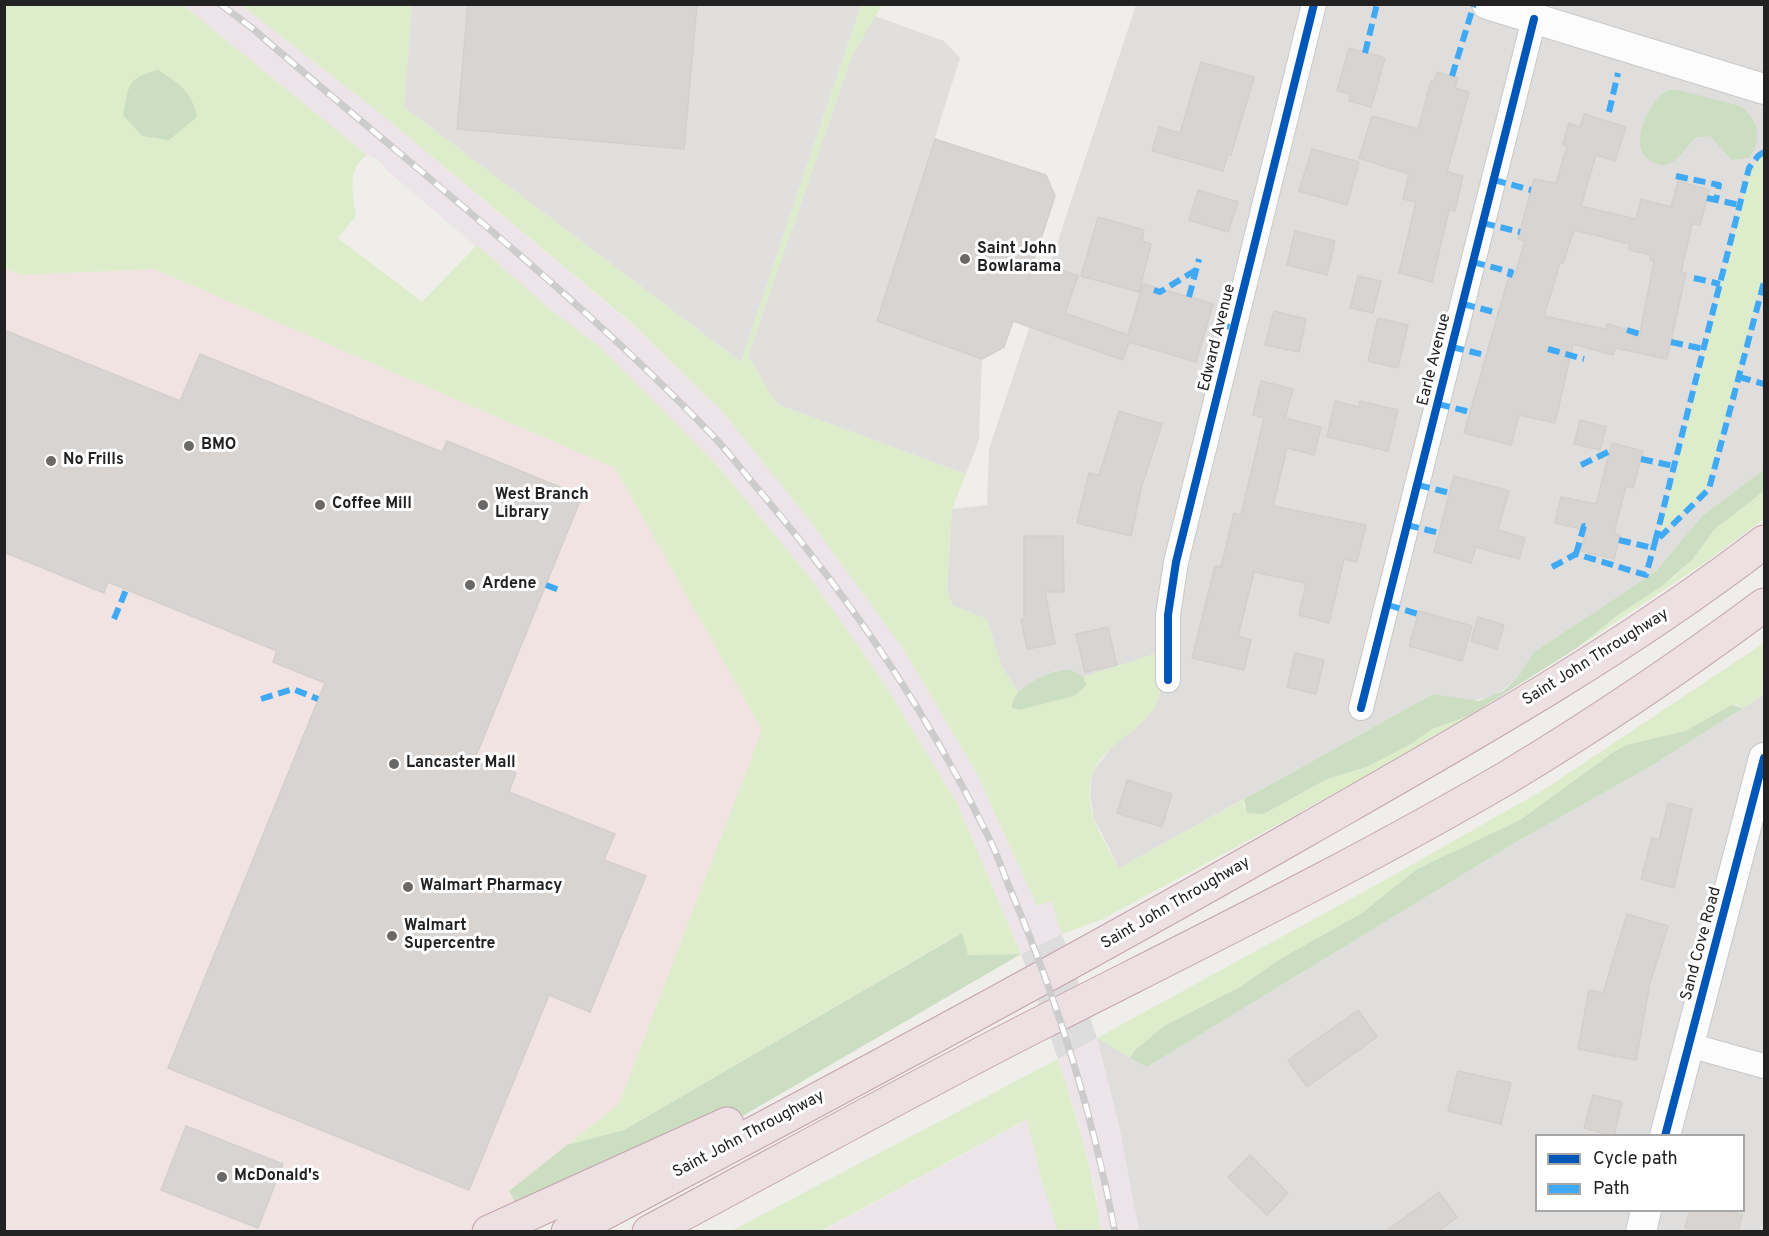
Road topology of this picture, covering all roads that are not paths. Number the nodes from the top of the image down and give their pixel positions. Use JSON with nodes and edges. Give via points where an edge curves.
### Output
{"nodes":[{"id":1,"x":1314,"y":4,"type":"edge"},
{"id":2,"x":1487,"y":4,"type":"edge"},
{"id":3,"x":1534,"y":19,"type":"junction"},
{"id":4,"x":1764,"y":88,"type":"edge"},
{"id":5,"x":1764,"y":542,"type":"edge"},
{"id":6,"x":1764,"y":605,"type":"edge"},
{"id":7,"x":1168,"y":680,"type":"dead end"},
{"id":8,"x":1361,"y":708,"type":"dead end"},
{"id":9,"x":1764,"y":758,"type":"edge"},
{"id":10,"x":945,"y":1028,"type":"junction"},
{"id":11,"x":1689,"y":1046,"type":"junction"},
{"id":12,"x":1764,"y":1066,"type":"edge"},
{"id":13,"x":1666,"y":1134,"type":"edge"},
{"id":14,"x":1646,"y":1212,"type":"edge"},
{"id":15,"x":489,"y":1232,"type":"edge"},
{"id":16,"x":568,"y":1232,"type":"edge"},
{"id":17,"x":649,"y":1232,"type":"edge"},
{"id":18,"x":1641,"y":1232,"type":"edge"}],
"edges":[{"from":1,"to":7,"type":"street","name":"Edward Avenue","via":[[1176,562],[1168,615]]},
{"from":2,"to":3,"type":"street"},
{"from":3,"to":4,"type":"street"},
{"from":3,"to":8,"type":"street","name":"Earle Avenue"},
{"from":5,"to":10,"type":"highway","name":"Saint John Throughway","via":[[1663,616],[1577,672],[1109,942]]},
{"from":6,"to":17,"type":"highway","via":[[1608,714],[1509,776],[1353,864],[965,1062]]},
{"from":9,"to":11,"type":"street","name":"Sand Cove Road"},
{"from":10,"to":15,"type":"highway"},
{"from":10,"to":16,"type":"highway","name":"Saint John Throughway"},
{"from":11,"to":12,"type":"street"},
{"from":11,"to":13,"type":"street","name":"Sand Cove Road"},
{"from":14,"to":18,"type":"street"}]}
